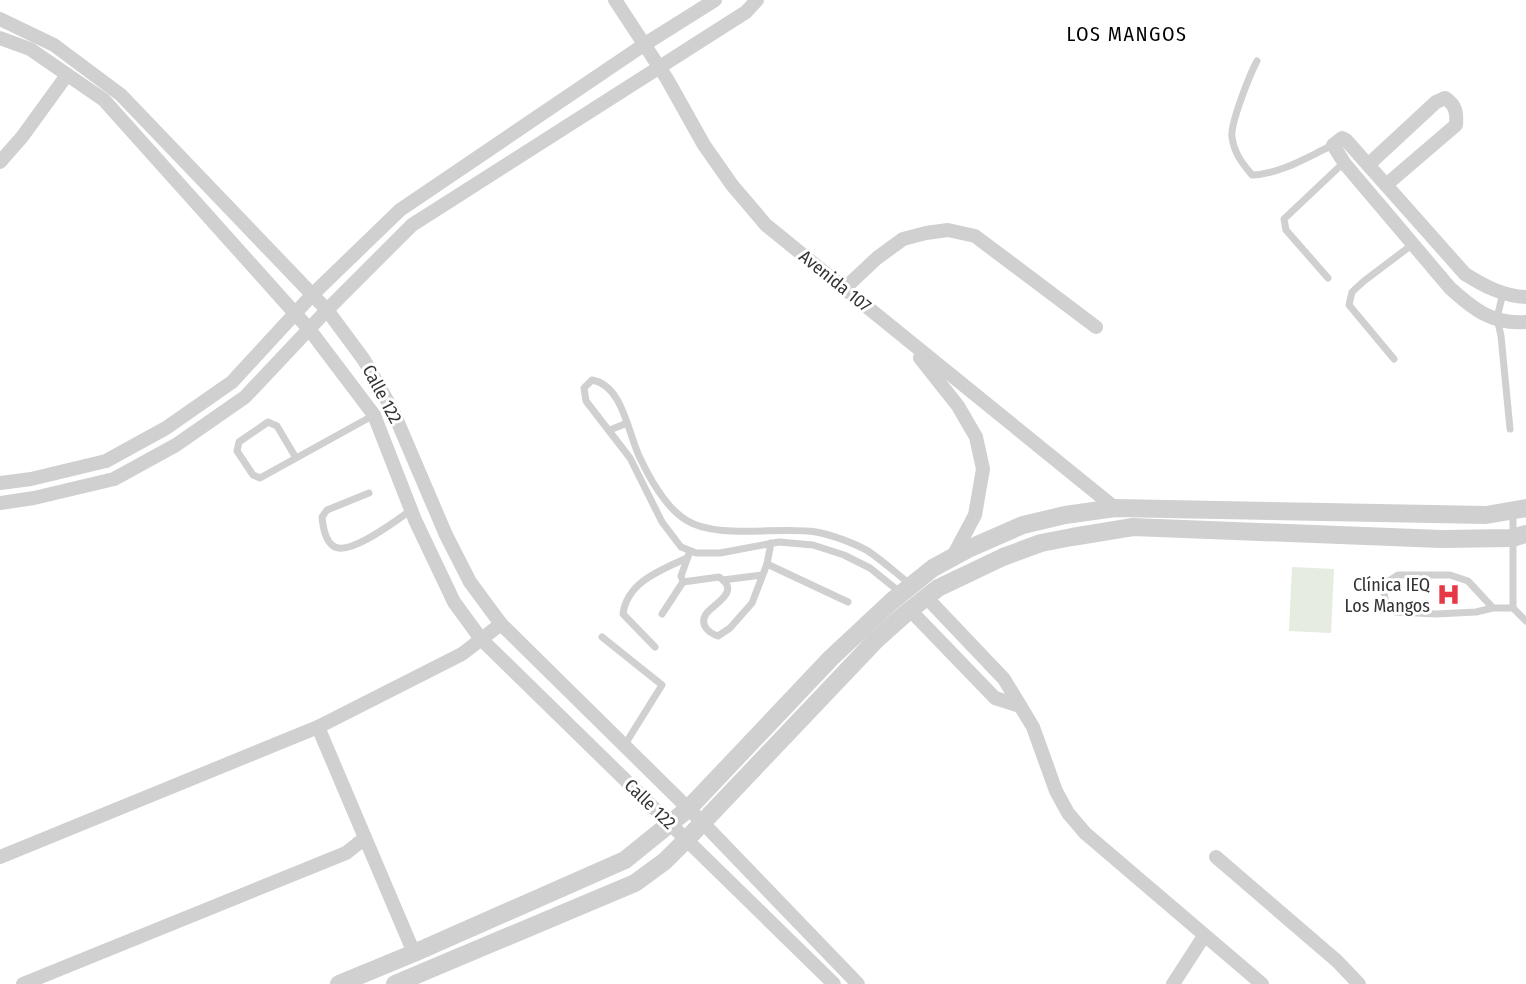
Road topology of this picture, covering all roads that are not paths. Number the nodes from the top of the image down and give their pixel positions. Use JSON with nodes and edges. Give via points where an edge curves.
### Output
{"nodes":[{"id":1,"x":615,"y":0,"type":"edge"},
{"id":2,"x":715,"y":0,"type":"edge"},
{"id":3,"x":757,"y":0,"type":"edge"},
{"id":4,"x":0,"y":19,"type":"edge"},
{"id":5,"x":0,"y":38,"type":"edge"},
{"id":6,"x":645,"y":44,"type":"junction"},
{"id":7,"x":1257,"y":60,"type":"dead end"},
{"id":8,"x":658,"y":67,"type":"junction"},
{"id":9,"x":67,"y":75,"type":"junction"},
{"id":10,"x":1333,"y":145,"type":"junction"},
{"id":11,"x":0,"y":162,"type":"edge"},
{"id":12,"x":1345,"y":164,"type":"junction"},
{"id":13,"x":1368,"y":165,"type":"junction"},
{"id":14,"x":1386,"y":186,"type":"junction"},
{"id":15,"x":1413,"y":244,"type":"junction"},
{"id":16,"x":1328,"y":278,"type":"dead end"},
{"id":17,"x":845,"y":288,"type":"junction"},
{"id":18,"x":1503,"y":293,"type":"junction"},
{"id":19,"x":312,"y":295,"type":"junction"},
{"id":20,"x":1526,"y":297,"type":"edge"},
{"id":21,"x":327,"y":310,"type":"junction"},
{"id":22,"x":295,"y":314,"type":"junction"},
{"id":23,"x":1497,"y":318,"type":"junction"},
{"id":24,"x":1526,"y":322,"type":"edge"},
{"id":25,"x":1096,"y":327,"type":"dead end"},
{"id":26,"x":309,"y":329,"type":"junction"},
{"id":27,"x":903,"y":338,"type":"junction"},
{"id":28,"x":1394,"y":359,"type":"dead end"},
{"id":29,"x":374,"y":415,"type":"junction"},
{"id":30,"x":627,"y":423,"type":"junction"},
{"id":31,"x":1510,"y":429,"type":"dead end"},
{"id":32,"x":610,"y":430,"type":"junction"},
{"id":33,"x":296,"y":458,"type":"junction"},
{"id":34,"x":0,"y":483,"type":"edge"},
{"id":35,"x":369,"y":493,"type":"dead end"},
{"id":36,"x":0,"y":503,"type":"edge"},
{"id":37,"x":1115,"y":508,"type":"junction"},
{"id":38,"x":1519,"y":509,"type":"edge"},
{"id":39,"x":411,"y":510,"type":"junction"},
{"id":40,"x":1519,"y":536,"type":"edge"},
{"id":41,"x":771,"y":543,"type":"junction"},
{"id":42,"x":688,"y":554,"type":"junction"},
{"id":43,"x":952,"y":558,"type":"junction"},
{"id":44,"x":767,"y":564,"type":"junction"},
{"id":45,"x":762,"y":574,"type":"junction"},
{"id":46,"x":723,"y":580,"type":"junction"},
{"id":47,"x":683,"y":582,"type":"junction"},
{"id":48,"x":906,"y":589,"type":"junction"},
{"id":49,"x":926,"y":597,"type":"junction"},
{"id":50,"x":848,"y":602,"type":"dead end"},
{"id":51,"x":1493,"y":608,"type":"junction"},
{"id":52,"x":1513,"y":608,"type":"junction"},
{"id":53,"x":910,"y":610,"type":"junction"},
{"id":54,"x":662,"y":614,"type":"dead end"},
{"id":55,"x":1526,"y":621,"type":"edge"},
{"id":56,"x":501,"y":624,"type":"junction"},
{"id":57,"x":602,"y":637,"type":"dead end"},
{"id":58,"x":481,"y":639,"type":"junction"},
{"id":59,"x":655,"y":647,"type":"dead end"},
{"id":60,"x":1020,"y":706,"type":"junction"},
{"id":61,"x":318,"y":727,"type":"junction"},
{"id":62,"x":624,"y":746,"type":"junction"},
{"id":63,"x":688,"y":809,"type":"junction"},
{"id":64,"x":702,"y":822,"type":"junction"},
{"id":65,"x":669,"y":823,"type":"junction"},
{"id":66,"x":365,"y":838,"type":"junction"},
{"id":67,"x":686,"y":840,"type":"junction"},
{"id":68,"x":0,"y":857,"type":"edge"},
{"id":69,"x":1216,"y":857,"type":"dead end"},
{"id":70,"x":1204,"y":936,"type":"junction"},
{"id":71,"x":450,"y":937,"type":"junction"},
{"id":72,"x":414,"y":953,"type":"junction"},
{"id":73,"x":459,"y":957,"type":"junction"},
{"id":74,"x":23,"y":984,"type":"edge"},
{"id":75,"x":339,"y":984,"type":"edge"},
{"id":76,"x":395,"y":984,"type":"edge"},
{"id":77,"x":834,"y":984,"type":"edge"},
{"id":78,"x":858,"y":984,"type":"edge"},
{"id":79,"x":1173,"y":984,"type":"edge"},
{"id":80,"x":1262,"y":984,"type":"edge"},
{"id":81,"x":1359,"y":984,"type":"edge"}],
"edges":[{"from":1,"to":6,"type":"street","name":"Avenida 107"},
{"from":2,"to":6,"type":"street"},
{"from":3,"to":8,"type":"street","via":[[746,12]]},
{"from":4,"to":19,"type":"street","name":"Calle 122","via":[[54,45],[121,95]]},
{"from":5,"to":9,"type":"street","name":"Calle 122","via":[[30,49]]},
{"from":6,"to":8,"type":"street","name":"Avenida 107"},
{"from":6,"to":19,"type":"street","via":[[400,210]]},
{"from":7,"to":10,"type":"lane","via":[[1231,135],[1238,159],[1252,175],[1287,168]]},
{"from":8,"to":17,"type":"street","name":"Avenida 107","via":[[704,145],[759,217]]},
{"from":8,"to":21,"type":"street","via":[[412,225]]},
{"from":9,"to":11,"type":"street"},
{"from":9,"to":22,"type":"street","name":"Calle 122","via":[[104,100]]},
{"from":10,"to":12,"type":"street"},
{"from":10,"to":13,"type":"street","via":[[1342,138],[1346,140]]},
{"from":12,"to":15,"type":"street"},
{"from":12,"to":16,"type":"lane","via":[[1284,219],[1286,230]]},
{"from":13,"to":14,"type":"street"},
{"from":13,"to":14,"type":"street","via":[[1436,102],[1445,98],[1452,102],[1456,124]]},
{"from":14,"to":18,"type":"street","via":[[1466,274]]},
{"from":15,"to":23,"type":"street","via":[[1450,288],[1481,314]]},
{"from":15,"to":28,"type":"lane","via":[[1352,292],[1350,305]]},
{"from":17,"to":25,"type":"street","via":[[903,239],[948,230],[975,236]]},
{"from":17,"to":27,"type":"street","name":"Avenida 107"},
{"from":18,"to":20,"type":"street"},
{"from":18,"to":23,"type":"lane"},
{"from":19,"to":21,"type":"street","name":"Calle 122"},
{"from":19,"to":22,"type":"street"},
{"from":21,"to":26,"type":"street"},
{"from":21,"to":56,"type":"street","name":"Calle 122","via":[[364,360],[393,411],[451,545],[470,582]]},
{"from":22,"to":26,"type":"street","name":"Calle 122"},
{"from":22,"to":34,"type":"street","via":[[232,382],[166,428],[106,461]]},
{"from":23,"to":24,"type":"street"},
{"from":23,"to":31,"type":"lane"},
{"from":26,"to":29,"type":"street","name":"Calle 122"},
{"from":26,"to":36,"type":"street","via":[[245,397],[176,445],[114,479]]},
{"from":27,"to":37,"type":"street","name":"Avenida 107"},
{"from":27,"to":43,"type":"street","via":[[958,406],[976,437],[983,469],[975,515]]},
{"from":29,"to":33,"type":"lane"},
{"from":29,"to":39,"type":"street","name":"Calle 122"},
{"from":30,"to":32,"type":"lane"},
{"from":30,"to":32,"type":"lane","via":[[623,409],[610,391],[600,381],[592,380],[584,388],[586,401]]},
{"from":30,"to":48,"type":"lane","via":[[652,479],[670,507],[686,520],[724,532],[818,532],[867,550]]},
{"from":32,"to":42,"type":"lane","via":[[630,458],[671,536]]},
{"from":33,"to":33,"type":"lane","via":[[260,478],[237,451],[239,442],[268,422],[277,426]]},
{"from":35,"to":39,"type":"lane","via":[[327,510],[322,518],[323,529],[334,547],[343,549],[376,534]]},
{"from":37,"to":38,"type":"street","via":[[1485,515]]},
{"from":37,"to":43,"type":"street","via":[[1023,525]]},
{"from":38,"to":40,"type":"lane"},
{"from":39,"to":58,"type":"street","name":"Calle 122","via":[[454,602]]},
{"from":40,"to":49,"type":"street","via":[[1441,539],[1133,527],[1041,543],[1003,557]]},
{"from":40,"to":52,"type":"lane"},
{"from":41,"to":42,"type":"lane","via":[[720,553]]},
{"from":41,"to":44,"type":"lane"},
{"from":41,"to":48,"type":"lane","via":[[813,545],[844,555]]},
{"from":42,"to":47,"type":"lane","via":[[681,576]]},
{"from":42,"to":59,"type":"lane","via":[[646,579],[624,602],[623,614]]},
{"from":43,"to":48,"type":"street"},
{"from":44,"to":45,"type":"lane"},
{"from":44,"to":50,"type":"lane"},
{"from":45,"to":46,"type":"lane"},
{"from":45,"to":46,"type":"lane","via":[[752,603],[718,636],[710,634],[705,618],[725,598]]},
{"from":46,"to":47,"type":"lane","via":[[713,577]]},
{"from":47,"to":54,"type":"lane"},
{"from":48,"to":63,"type":"street","via":[[831,658]]},
{"from":49,"to":53,"type":"street"},
{"from":49,"to":60,"type":"street","via":[[1004,679]]},
{"from":51,"to":51,"type":"lane","via":[[1468,581],[1450,575],[1398,574],[1383,585],[1386,605],[1396,612],[1436,614]]},
{"from":51,"to":52,"type":"lane"},
{"from":52,"to":55,"type":"lane"},
{"from":53,"to":60,"type":"street","via":[[995,698]]},
{"from":53,"to":64,"type":"street","via":[[876,640]]},
{"from":56,"to":58,"type":"street"},
{"from":56,"to":62,"type":"street","name":"Calle 122"},
{"from":57,"to":62,"type":"lane","via":[[662,686]]},
{"from":58,"to":61,"type":"street","via":[[412,681]]},
{"from":58,"to":65,"type":"street","name":"Calle 122"},
{"from":60,"to":70,"type":"street","via":[[1033,727],[1068,813],[1109,855]]},
{"from":61,"to":66,"type":"street"},
{"from":61,"to":68,"type":"street"},
{"from":62,"to":63,"type":"street","name":"Calle 122"},
{"from":63,"to":64,"type":"street","name":"Calle 122"},
{"from":63,"to":65,"type":"street"},
{"from":64,"to":67,"type":"street"},
{"from":64,"to":78,"type":"street","name":"Calle 122"},
{"from":65,"to":67,"type":"street","name":"Calle 122"},
{"from":65,"to":71,"type":"street","via":[[625,860]]},
{"from":66,"to":72,"type":"street"},
{"from":66,"to":74,"type":"street","via":[[346,853]]},
{"from":67,"to":73,"type":"street","via":[[635,883]]},
{"from":67,"to":77,"type":"street","name":"Calle 122"},
{"from":69,"to":81,"type":"street"},
{"from":70,"to":79,"type":"street"},
{"from":70,"to":80,"type":"street"},
{"from":71,"to":72,"type":"street"},
{"from":71,"to":73,"type":"street"},
{"from":72,"to":75,"type":"street"},
{"from":73,"to":76,"type":"street"}]}
